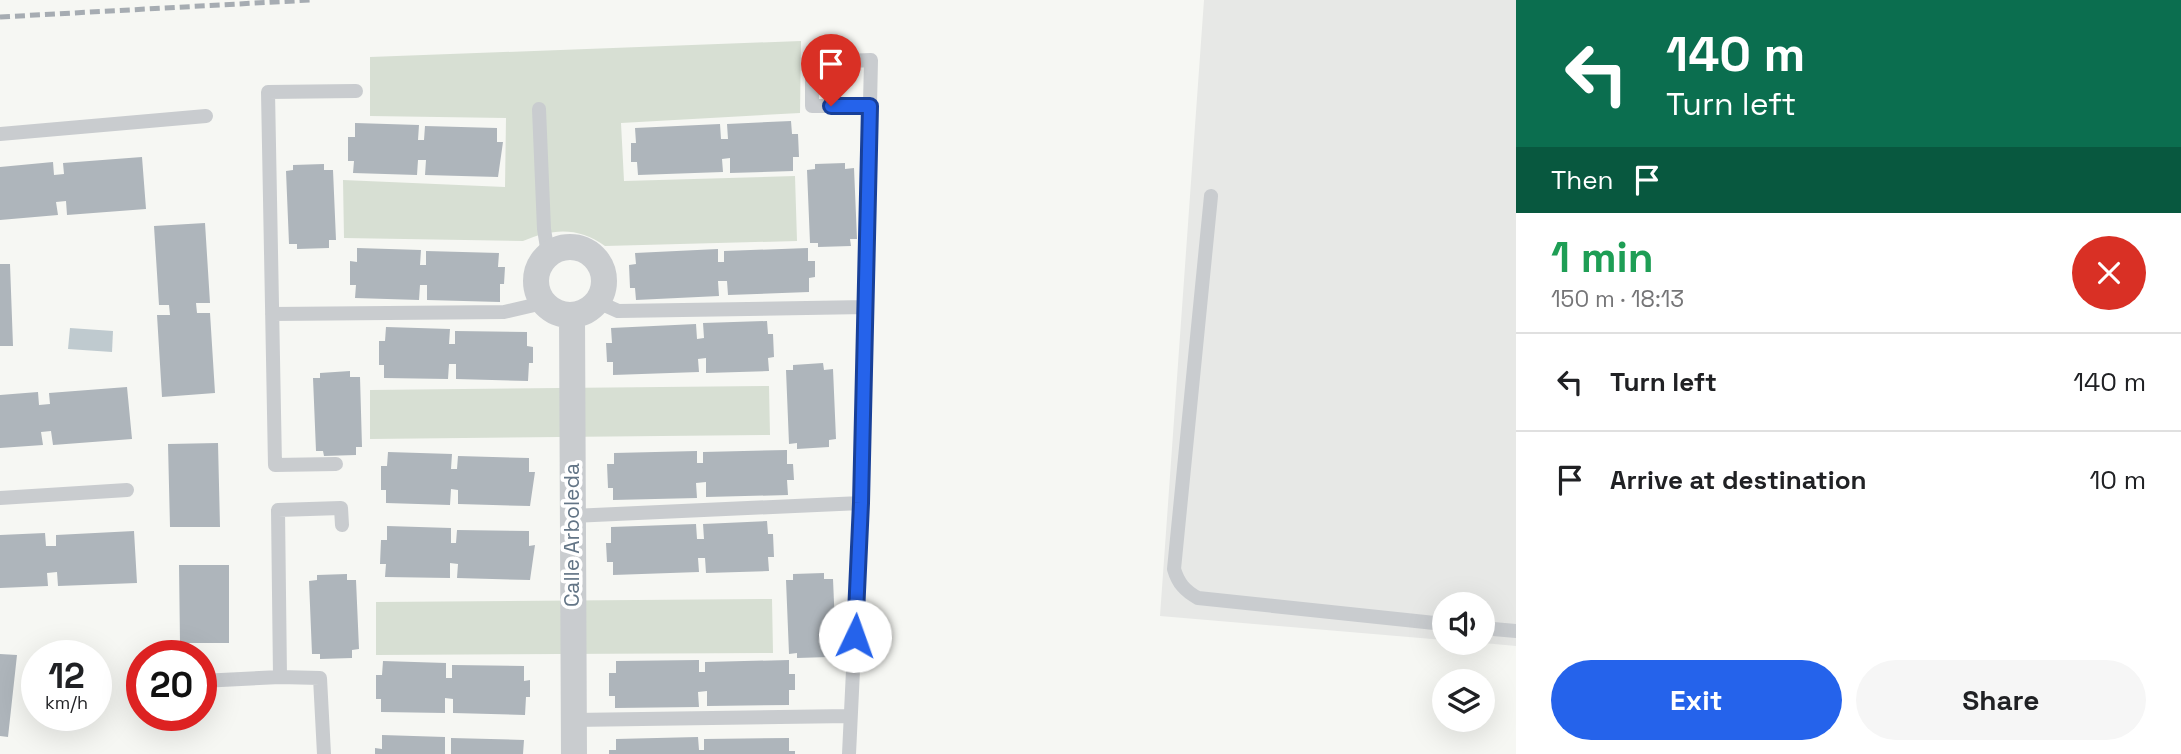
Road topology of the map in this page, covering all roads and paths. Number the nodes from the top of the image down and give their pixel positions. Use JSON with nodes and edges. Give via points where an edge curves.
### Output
{"nodes":[{"id":1,"x":356,"y":91,"type":"dead end"},
{"id":2,"x":870,"y":106,"type":"junction"},
{"id":3,"x":539,"y":109,"type":"dead end"},
{"id":4,"x":206,"y":116,"type":"dead end"},
{"id":5,"x":0,"y":134,"type":"edge"},
{"id":6,"x":1210,"y":196,"type":"dead end"},
{"id":7,"x":548,"y":254,"type":"junction"},
{"id":8,"x":598,"y":302,"type":"junction"},
{"id":9,"x":543,"y":303,"type":"junction"},
{"id":10,"x":866,"y":307,"type":"junction"},
{"id":11,"x":272,"y":314,"type":"junction"},
{"id":12,"x":572,"y":316,"type":"junction"},
{"id":13,"x":336,"y":464,"type":"dead end"},
{"id":14,"x":127,"y":490,"type":"dead end"},
{"id":15,"x":0,"y":498,"type":"edge"},
{"id":16,"x":861,"y":503,"type":"junction"},
{"id":17,"x":572,"y":516,"type":"junction"},
{"id":18,"x":342,"y":525,"type":"dead end"},
{"id":19,"x":1432,"y":623,"type":"edge"},
{"id":20,"x":1495,"y":629,"type":"edge"},
{"id":21,"x":1516,"y":631,"type":"edge"},
{"id":22,"x":280,"y":677,"type":"junction"},
{"id":23,"x":217,"y":680,"type":"edge"},
{"id":24,"x":850,"y":716,"type":"junction"},
{"id":25,"x":573,"y":720,"type":"junction"},
{"id":26,"x":324,"y":754,"type":"edge"},
{"id":27,"x":573,"y":754,"type":"edge"},
{"id":28,"x":849,"y":754,"type":"edge"}],
"edges":[{"from":1,"to":11,"type":"lane","via":[[268,92]]},
{"from":2,"to":2,"type":"lane","via":[[871,60],[812,62],[811,106]]},
{"from":2,"to":10,"type":"lane"},
{"from":3,"to":7,"type":"lane"},
{"from":4,"to":5,"type":"lane"},
{"from":6,"to":19,"type":"lane","via":[[1174,569],[1177,579],[1198,598]]},
{"from":7,"to":8,"type":"street","via":[[574,247],[594,256],[605,279]]},
{"from":7,"to":9,"type":"street","via":[[536,281]]},
{"from":8,"to":10,"type":"lane","via":[[618,311]]},
{"from":8,"to":12,"type":"street"},
{"from":9,"to":11,"type":"lane","via":[[504,312]]},
{"from":9,"to":12,"type":"street","via":[[552,311]]},
{"from":10,"to":16,"type":"lane"},
{"from":11,"to":13,"type":"lane","via":[[275,466]]},
{"from":12,"to":17,"type":"street","name":"Calle Arboleda"},
{"from":14,"to":15,"type":"lane"},
{"from":16,"to":17,"type":"lane"},
{"from":16,"to":24,"type":"lane"},
{"from":17,"to":25,"type":"street","name":"Calle Arboleda"},
{"from":18,"to":22,"type":"lane","via":[[341,508],[278,510]]},
{"from":20,"to":21,"type":"lane"},
{"from":22,"to":23,"type":"lane"},
{"from":22,"to":26,"type":"lane","via":[[320,678]]},
{"from":24,"to":25,"type":"lane"},
{"from":24,"to":28,"type":"lane"},
{"from":25,"to":27,"type":"street","name":"Calle Arboleda"}]}
